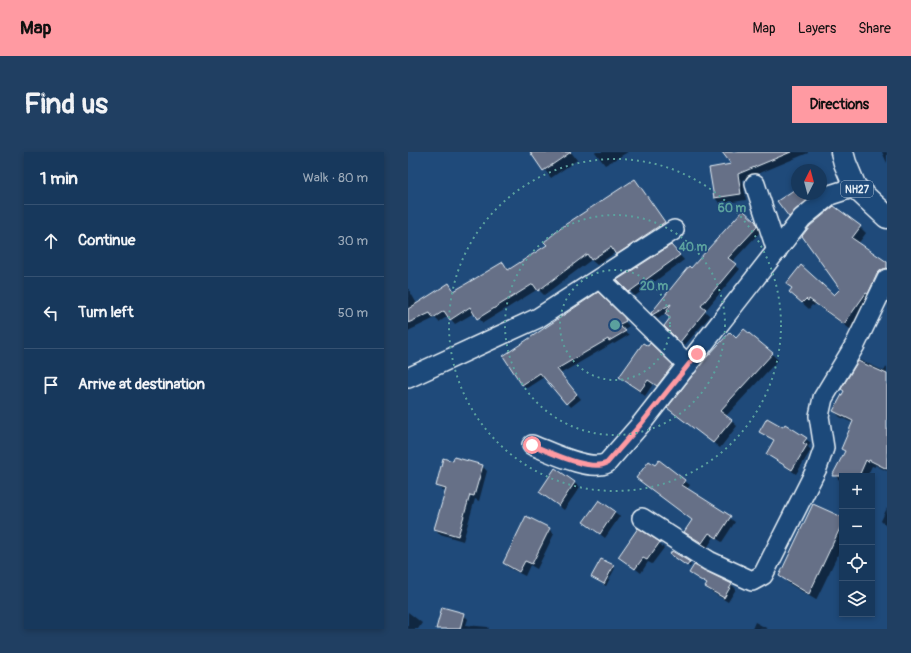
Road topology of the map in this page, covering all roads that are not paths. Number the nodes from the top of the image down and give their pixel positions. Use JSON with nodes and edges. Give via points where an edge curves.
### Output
{"nodes":[{"id":1,"x":842,"y":152,"type":"edge"},
{"id":2,"x":755,"y":184,"type":"dead end"},
{"id":3,"x":854,"y":187,"type":"junction"},
{"id":4,"x":887,"y":217,"type":"edge"},
{"id":5,"x":674,"y":230,"type":"dead end"},
{"id":6,"x":777,"y":251,"type":"junction"},
{"id":7,"x":600,"y":279,"type":"junction"},
{"id":8,"x":887,"y":279,"type":"edge"},
{"id":9,"x":688,"y":364,"type":"junction"},
{"id":10,"x":408,"y":378,"type":"edge"},
{"id":11,"x":532,"y":445,"type":"dead end"},
{"id":12,"x":642,"y":518,"type":"dead end"}],
"edges":[{"from":1,"to":3,"type":"highway","number":"NH27"},
{"from":2,"to":6,"type":"street"},
{"from":3,"to":4,"type":"highway","number":"NH27"},
{"from":3,"to":6,"type":"street","via":[[830,195],[802,218]]},
{"from":5,"to":7,"type":"street"},
{"from":6,"to":9,"type":"street"},
{"from":7,"to":9,"type":"street"},
{"from":7,"to":10,"type":"street","via":[[538,318]]},
{"from":8,"to":12,"type":"street","via":[[855,345],[823,398],[819,416],[824,448],[817,468],[763,575],[752,581],[709,561]]},
{"from":9,"to":11,"type":"street","via":[[641,424],[607,463],[600,467],[587,465]]}]}
